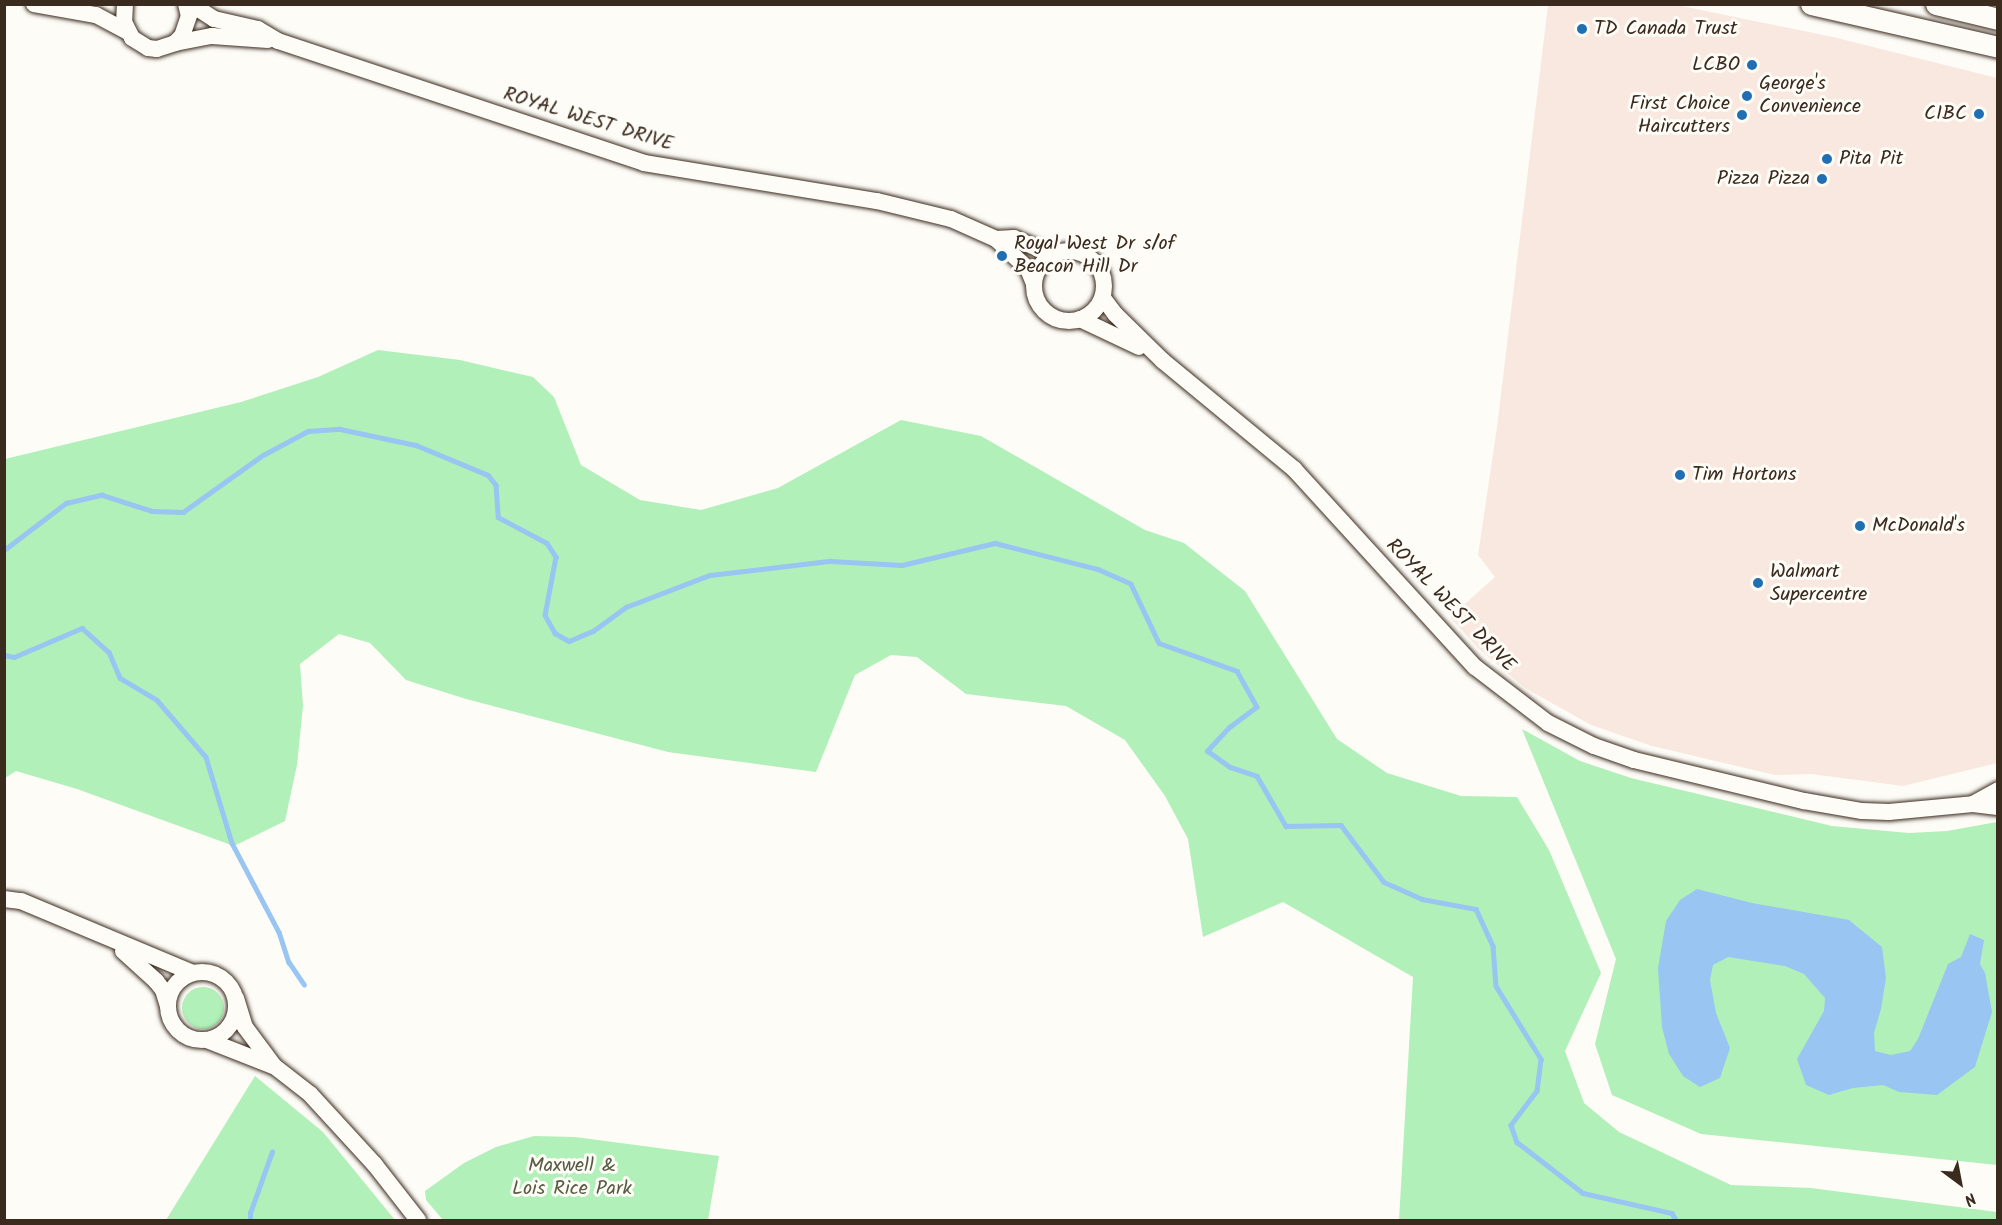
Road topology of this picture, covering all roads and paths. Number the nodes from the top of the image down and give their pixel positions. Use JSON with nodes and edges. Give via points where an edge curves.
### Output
{"nodes":[{"id":1,"x":34,"y":4,"type":"edge"},
{"id":2,"x":125,"y":4,"type":"edge"},
{"id":3,"x":186,"y":4,"type":"edge"},
{"id":4,"x":191,"y":4,"type":"edge"},
{"id":5,"x":1811,"y":4,"type":"edge"},
{"id":6,"x":1936,"y":4,"type":"edge"},
{"id":7,"x":1998,"y":19,"type":"edge"},
{"id":8,"x":126,"y":30,"type":"junction"},
{"id":9,"x":278,"y":41,"type":"junction"},
{"id":10,"x":175,"y":43,"type":"junction"},
{"id":11,"x":1998,"y":47,"type":"edge"},
{"id":12,"x":996,"y":238,"type":"junction"},
{"id":13,"x":1053,"y":255,"type":"junction"},
{"id":14,"x":1034,"y":284,"type":"junction"},
{"id":15,"x":1103,"y":298,"type":"junction"},
{"id":16,"x":1080,"y":320,"type":"junction"},
{"id":17,"x":1163,"y":361,"type":"junction"},
{"id":18,"x":1998,"y":790,"type":"edge"},
{"id":19,"x":1973,"y":804,"type":"junction"},
{"id":20,"x":1998,"y":807,"type":"edge"},
{"id":21,"x":4,"y":899,"type":"edge"},
{"id":22,"x":111,"y":940,"type":"junction"},
{"id":23,"x":193,"y":973,"type":"junction"},
{"id":24,"x":236,"y":998,"type":"junction"},
{"id":25,"x":168,"y":1006,"type":"junction"},
{"id":26,"x":207,"y":1040,"type":"junction"},
{"id":27,"x":274,"y":1066,"type":"junction"},
{"id":28,"x":418,"y":1221,"type":"edge"}],
"edges":[{"from":1,"to":8,"type":"street","via":[[96,15]]},
{"from":2,"to":8,"type":"street"},
{"from":3,"to":10,"type":"street","via":[[187,26]]},
{"from":4,"to":9,"type":"street","name":"ROYAL WEST DRIVE","via":[[214,19],[258,29]]},
{"from":5,"to":11,"type":"main road"},
{"from":6,"to":7,"type":"main road"},
{"from":8,"to":10,"type":"street","name":"ROYAL WEST DRIVE","via":[[148,48]]},
{"from":9,"to":10,"type":"street","name":"ROYAL WEST DRIVE","via":[[212,36]]},
{"from":9,"to":12,"type":"street","name":"ROYAL WEST DRIVE","via":[[644,163],[919,209]]},
{"from":12,"to":13,"type":"street","name":"ROYAL WEST DRIVE","via":[[1014,238]]},
{"from":12,"to":14,"type":"street","name":"ROYAL WEST DRIVE","via":[[1028,269]]},
{"from":13,"to":14,"type":"street","via":[[1040,267]]},
{"from":13,"to":15,"type":"street","via":[[1077,252],[1096,263],[1104,283]]},
{"from":14,"to":16,"type":"street","via":[[1039,304],[1046,312],[1065,321]]},
{"from":15,"to":16,"type":"street","via":[[1090,315]]},
{"from":15,"to":17,"type":"street","name":"ROYAL WEST DRIVE"},
{"from":16,"to":17,"type":"street","name":"ROYAL WEST DRIVE","via":[[1125,338]]},
{"from":17,"to":19,"type":"street","name":"ROYAL WEST DRIVE","via":[[1294,469],[1475,667],[1548,723],[1634,760],[1815,803],[1889,812]]},
{"from":18,"to":19,"type":"street","name":"ROYAL WEST DRIVE"},
{"from":19,"to":20,"type":"street","name":"ROYAL WEST DRIVE"},
{"from":21,"to":22,"type":"street","via":[[21,901]]},
{"from":22,"to":23,"type":"street"},
{"from":22,"to":25,"type":"street","via":[[156,981]]},
{"from":23,"to":24,"type":"street","via":[[215,974]]},
{"from":23,"to":25,"type":"street","via":[[178,982]]},
{"from":24,"to":26,"type":"street","via":[[237,1010],[227,1030]]},
{"from":24,"to":27,"type":"street","via":[[245,1027]]},
{"from":25,"to":26,"type":"street","via":[[178,1031],[187,1037]]},
{"from":26,"to":27,"type":"street"},
{"from":27,"to":28,"type":"street","via":[[310,1094],[375,1165]]}]}
